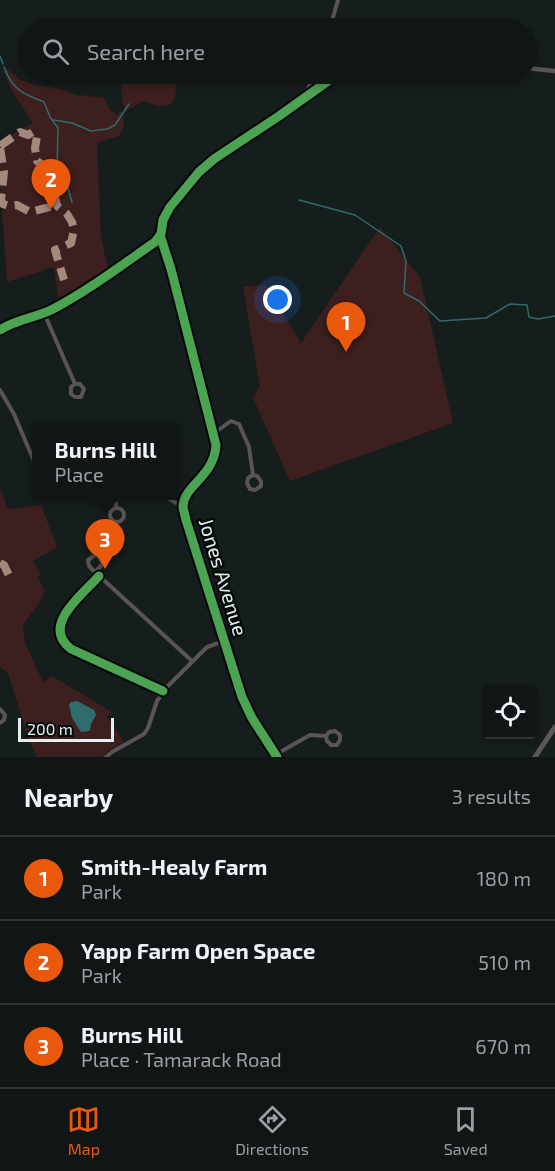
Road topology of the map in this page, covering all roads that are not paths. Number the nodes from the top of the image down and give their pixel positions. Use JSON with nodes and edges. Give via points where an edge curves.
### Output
{"nodes":[{"id":1,"x":338,"y":0,"type":"edge"},
{"id":2,"x":333,"y":18,"type":"edge"},
{"id":3,"x":537,"y":69,"type":"edge"},
{"id":4,"x":555,"y":71,"type":"edge"},
{"id":5,"x":310,"y":84,"type":"edge"},
{"id":6,"x":324,"y":84,"type":"edge"},
{"id":7,"x":305,"y":98,"type":"junction"},
{"id":8,"x":160,"y":235,"type":"junction"},
{"id":9,"x":44,"y":313,"type":"junction"},
{"id":10,"x":0,"y":330,"type":"edge"},
{"id":11,"x":75,"y":384,"type":"dead end"},
{"id":12,"x":0,"y":390,"type":"edge"},
{"id":13,"x":213,"y":434,"type":"junction"},
{"id":14,"x":32,"y":457,"type":"edge"},
{"id":15,"x":253,"y":475,"type":"dead end"},
{"id":16,"x":115,"y":500,"type":"edge"},
{"id":17,"x":172,"y":500,"type":"edge"},
{"id":18,"x":116,"y":507,"type":"dead end"},
{"id":19,"x":183,"y":507,"type":"junction"},
{"id":20,"x":95,"y":572,"type":"junction"},
{"id":21,"x":99,"y":576,"type":"junction"},
{"id":22,"x":224,"y":641,"type":"junction"},
{"id":23,"x":192,"y":661,"type":"junction"},
{"id":24,"x":163,"y":691,"type":"junction"},
{"id":25,"x":0,"y":709,"type":"edge"},
{"id":26,"x":0,"y":723,"type":"edge"},
{"id":27,"x":555,"y":727,"type":"edge"},
{"id":28,"x":326,"y":736,"type":"dead end"},
{"id":29,"x":276,"y":756,"type":"edge"},
{"id":30,"x":106,"y":757,"type":"edge"},
{"id":31,"x":535,"y":757,"type":"edge"}],
"edges":[{"from":1,"to":2,"type":"street"},
{"from":3,"to":4,"type":"street"},
{"from":5,"to":7,"type":"street"},
{"from":6,"to":7,"type":"street"},
{"from":7,"to":8,"type":"street","via":[[199,172],[170,207]]},
{"from":8,"to":9,"type":"street","via":[[98,282]]},
{"from":8,"to":13,"type":"street","name":"Jones Avenue"},
{"from":9,"to":10,"type":"street"},
{"from":9,"to":11,"type":"street"},
{"from":12,"to":14,"type":"street"},
{"from":13,"to":15,"type":"street","via":[[231,421],[239,424],[249,447]]},
{"from":13,"to":19,"type":"street","name":"Jones Avenue","via":[[215,457],[185,497]]},
{"from":16,"to":18,"type":"street"},
{"from":17,"to":19,"type":"street"},
{"from":19,"to":22,"type":"street","name":"Jones Avenue"},
{"from":20,"to":20,"type":"street","via":[[88,562],[96,555],[102,563]]},
{"from":20,"to":21,"type":"street"},
{"from":21,"to":23,"type":"street"},
{"from":21,"to":24,"type":"street","via":[[63,616],[59,628],[62,640],[71,649]]},
{"from":22,"to":23,"type":"street","via":[[207,647]]},
{"from":22,"to":29,"type":"street","name":"Jones Avenue","via":[[243,702]]},
{"from":23,"to":24,"type":"street"},
{"from":24,"to":30,"type":"street","via":[[144,734]]},
{"from":25,"to":26,"type":"street","via":[[5,715]]},
{"from":27,"to":31,"type":"main road"},
{"from":28,"to":29,"type":"street","via":[[310,735]]}]}
